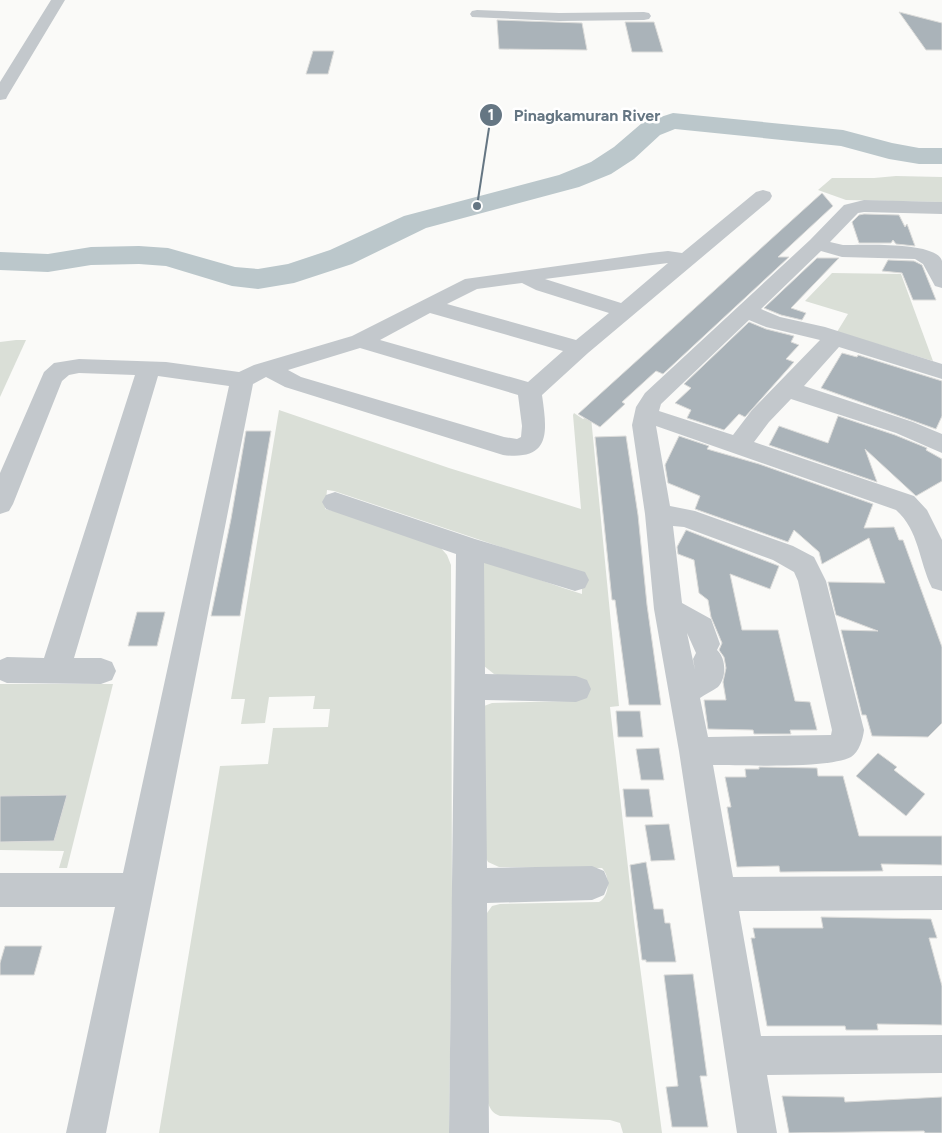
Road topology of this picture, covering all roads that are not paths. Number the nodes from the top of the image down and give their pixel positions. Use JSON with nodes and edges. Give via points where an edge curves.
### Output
{"nodes":[{"id":1,"x":58,"y":0,"type":"edge"},
{"id":2,"x":641,"y":0,"type":"edge"},
{"id":3,"x":478,"y":14,"type":"dead end"},
{"id":4,"x":644,"y":16,"type":"junction"},
{"id":5,"x":646,"y":34,"type":"dead end"},
{"id":6,"x":0,"y":95,"type":"edge"},
{"id":7,"x":763,"y":196,"type":"dead end"},
{"id":8,"x":942,"y":208,"type":"edge"},
{"id":9,"x":817,"y":244,"type":"junction"},
{"id":10,"x":686,"y":260,"type":"junction"},
{"id":11,"x":527,"y":276,"type":"junction"},
{"id":12,"x":942,"y":282,"type":"edge"},
{"id":13,"x":428,"y":306,"type":"junction"},
{"id":14,"x":625,"y":311,"type":"junction"},
{"id":15,"x":746,"y":311,"type":"junction"},
{"id":16,"x":834,"y":338,"type":"junction"},
{"id":17,"x":360,"y":341,"type":"junction"},
{"id":18,"x":580,"y":348,"type":"junction"},
{"id":19,"x":149,"y":368,"type":"junction"},
{"id":20,"x":270,"y":368,"type":"junction"},
{"id":21,"x":942,"y":372,"type":"edge"},
{"id":22,"x":242,"y":380,"type":"junction"},
{"id":23,"x":787,"y":388,"type":"junction"},
{"id":24,"x":532,"y":391,"type":"junction"},
{"id":25,"x":645,"y":416,"type":"junction"},
{"id":26,"x":942,"y":444,"type":"edge"},
{"id":27,"x":739,"y":445,"type":"junction"},
{"id":28,"x":334,"y":502,"type":"dead end"},
{"id":29,"x":0,"y":504,"type":"edge"},
{"id":30,"x":658,"y":514,"type":"junction"},
{"id":31,"x":470,"y":548,"type":"junction"},
{"id":32,"x":575,"y":580,"type":"dead end"},
{"id":33,"x":942,"y":580,"type":"edge"},
{"id":34,"x":668,"y":610,"type":"junction"},
{"id":35,"x":7,"y":670,"type":"dead end"},
{"id":36,"x":55,"y":670,"type":"junction"},
{"id":37,"x":101,"y":671,"type":"dead end"},
{"id":38,"x":469,"y":686,"type":"junction"},
{"id":39,"x":576,"y":689,"type":"dead end"},
{"id":40,"x":684,"y":693,"type":"junction"},
{"id":41,"x":695,"y":751,"type":"junction"},
{"id":42,"x":592,"y":883,"type":"dead end"},
{"id":43,"x":470,"y":886,"type":"junction"},
{"id":44,"x":0,"y":890,"type":"edge"},
{"id":45,"x":136,"y":890,"type":"junction"},
{"id":46,"x":942,"y":893,"type":"edge"},
{"id":47,"x":718,"y":894,"type":"junction"},
{"id":48,"x":942,"y":1054,"type":"edge"},
{"id":49,"x":746,"y":1056,"type":"junction"},
{"id":50,"x":86,"y":1133,"type":"edge"},
{"id":51,"x":469,"y":1133,"type":"edge"},
{"id":52,"x":757,"y":1133,"type":"edge"}],
"edges":[{"from":1,"to":6,"type":"street"},
{"from":2,"to":4,"type":"street"},
{"from":3,"to":4,"type":"street"},
{"from":4,"to":5,"type":"street"},
{"from":7,"to":10,"type":"street"},
{"from":8,"to":9,"type":"street","via":[[855,207]]},
{"from":9,"to":12,"type":"street","via":[[842,252],[925,255],[932,261]]},
{"from":9,"to":15,"type":"street"},
{"from":10,"to":11,"type":"street","via":[[676,257],[650,259]]},
{"from":10,"to":14,"type":"street"},
{"from":11,"to":13,"type":"street","via":[[472,283]]},
{"from":11,"to":14,"type":"street","via":[[544,286]]},
{"from":13,"to":17,"type":"street"},
{"from":13,"to":18,"type":"street"},
{"from":14,"to":18,"type":"street"},
{"from":15,"to":16,"type":"street"},
{"from":15,"to":25,"type":"street","via":[[653,399]]},
{"from":16,"to":21,"type":"street"},
{"from":16,"to":23,"type":"street"},
{"from":17,"to":20,"type":"street"},
{"from":17,"to":24,"type":"street"},
{"from":18,"to":24,"type":"street"},
{"from":19,"to":22,"type":"street"},
{"from":19,"to":29,"type":"street","via":[[72,366],[57,371]]},
{"from":19,"to":36,"type":"street"},
{"from":20,"to":22,"type":"street"},
{"from":20,"to":24,"type":"street","via":[[293,382],[510,448],[524,448],[533,440]]},
{"from":22,"to":45,"type":"street"},
{"from":23,"to":26,"type":"street","via":[[914,431]]},
{"from":23,"to":27,"type":"street"},
{"from":25,"to":27,"type":"street"},
{"from":25,"to":30,"type":"street"},
{"from":27,"to":33,"type":"street","via":[[912,507]]},
{"from":28,"to":31,"type":"street"},
{"from":30,"to":34,"type":"street"},
{"from":30,"to":41,"type":"street","via":[[686,518],[783,553],[804,565],[812,581],[848,730],[844,744],[832,749]]},
{"from":31,"to":32,"type":"street"},
{"from":31,"to":38,"type":"street"},
{"from":34,"to":40,"type":"street"},
{"from":34,"to":40,"type":"street","via":[[701,627],[707,651],[710,669],[707,678]]},
{"from":35,"to":36,"type":"street"},
{"from":36,"to":37,"type":"street"},
{"from":38,"to":39,"type":"street"},
{"from":38,"to":43,"type":"street"},
{"from":40,"to":41,"type":"street"},
{"from":41,"to":47,"type":"street"},
{"from":42,"to":43,"type":"street"},
{"from":43,"to":51,"type":"street"},
{"from":44,"to":45,"type":"street"},
{"from":45,"to":50,"type":"street"},
{"from":46,"to":47,"type":"street"},
{"from":47,"to":49,"type":"street"},
{"from":48,"to":49,"type":"street"},
{"from":49,"to":52,"type":"street"}]}
